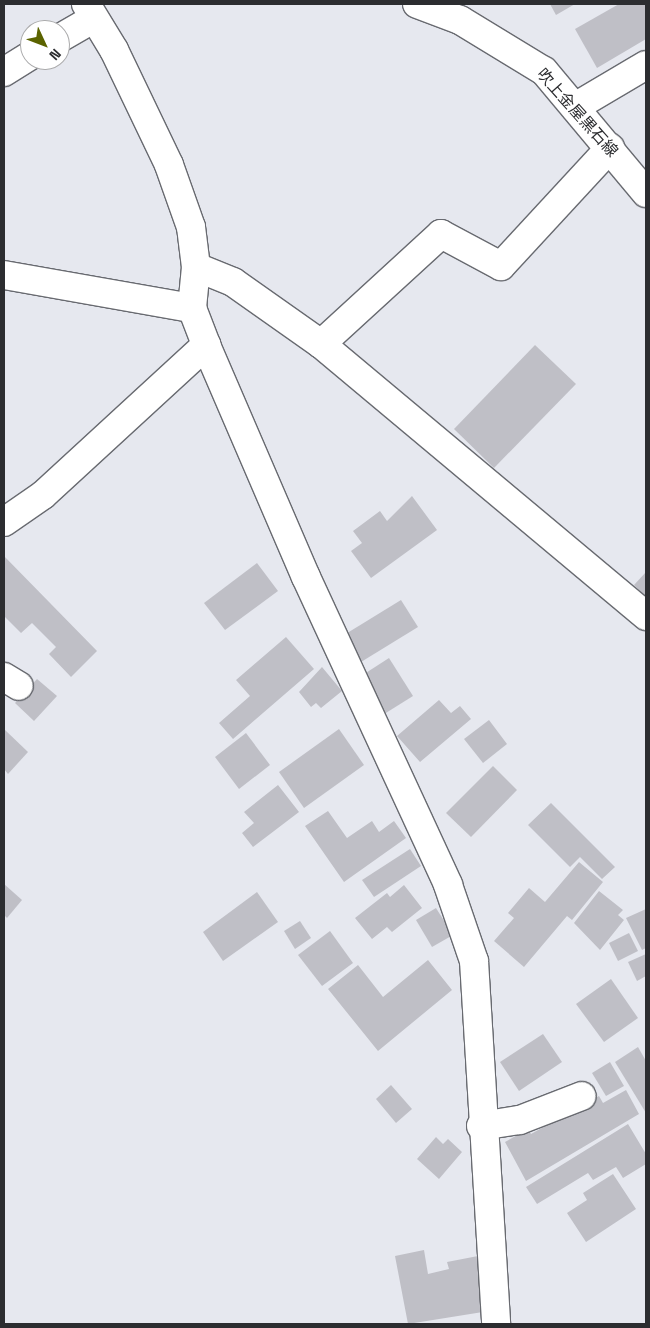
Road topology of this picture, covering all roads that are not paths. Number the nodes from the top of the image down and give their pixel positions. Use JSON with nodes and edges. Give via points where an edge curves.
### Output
{"nodes":[{"id":1,"x":417,"y":4,"type":"edge"},
{"id":2,"x":90,"y":11,"type":"edge"},
{"id":3,"x":70,"y":29,"type":"edge"},
{"id":4,"x":20,"y":62,"type":"edge"},
{"id":5,"x":646,"y":65,"type":"edge"},
{"id":6,"x":4,"y":72,"type":"edge"},
{"id":7,"x":575,"y":107,"type":"junction"},
{"id":8,"x":610,"y":148,"type":"junction"},
{"id":9,"x":646,"y":193,"type":"edge"},
{"id":10,"x":196,"y":267,"type":"junction"},
{"id":11,"x":4,"y":275,"type":"edge"},
{"id":12,"x":192,"y":308,"type":"junction"},
{"id":13,"x":321,"y":344,"type":"junction"},
{"id":14,"x":206,"y":345,"type":"junction"},
{"id":15,"x":4,"y":522,"type":"edge"},
{"id":16,"x":646,"y":616,"type":"edge"},
{"id":17,"x":582,"y":1096,"type":"dead end"},
{"id":18,"x":481,"y":1126,"type":"junction"},
{"id":19,"x":496,"y":1324,"type":"edge"}],
"edges":[{"from":1,"to":7,"type":"street","name":"吹上金屋黒石線","via":[[460,20],[544,71]]},
{"from":2,"to":3,"type":"street"},
{"from":2,"to":10,"type":"street","via":[[169,165],[191,226]]},
{"from":4,"to":6,"type":"street"},
{"from":5,"to":7,"type":"street"},
{"from":7,"to":8,"type":"street","name":"吹上金屋黒石線"},
{"from":8,"to":9,"type":"street","name":"吹上金屋黒石線"},
{"from":8,"to":13,"type":"street","via":[[501,266],[441,234]]},
{"from":10,"to":12,"type":"street"},
{"from":10,"to":13,"type":"street","via":[[233,282]]},
{"from":11,"to":12,"type":"street"},
{"from":12,"to":14,"type":"street"},
{"from":13,"to":16,"type":"street"},
{"from":14,"to":15,"type":"street","via":[[43,495]]},
{"from":14,"to":18,"type":"street","via":[[306,578],[448,886],[474,961]]},
{"from":17,"to":18,"type":"street","via":[[520,1120]]},
{"from":18,"to":19,"type":"street"}]}
